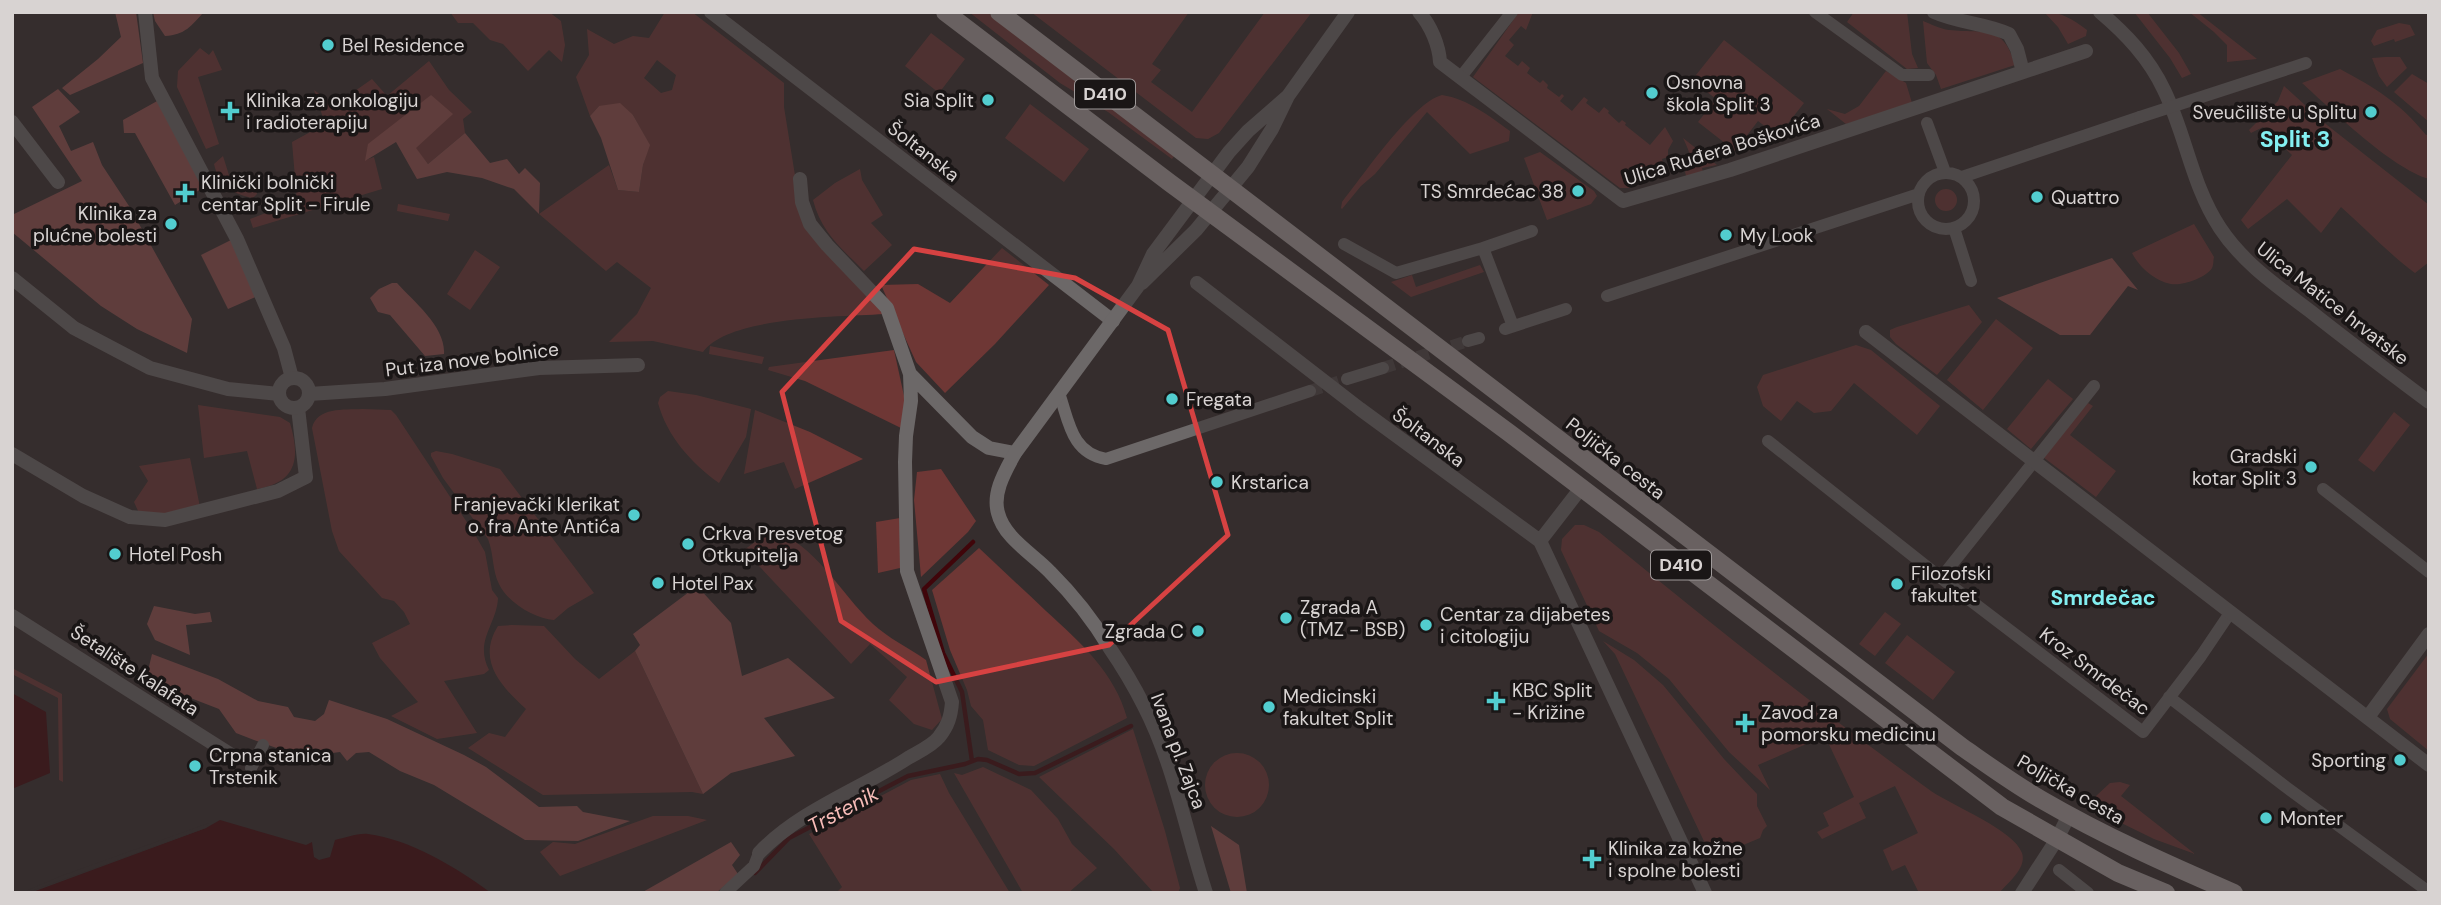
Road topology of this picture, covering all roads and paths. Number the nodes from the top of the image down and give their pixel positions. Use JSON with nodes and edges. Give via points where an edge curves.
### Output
{"nodes":[{"id":1,"x":145,"y":12,"type":"edge"},
{"id":2,"x":711,"y":12,"type":"edge"},
{"id":3,"x":945,"y":12,"type":"edge"},
{"id":4,"x":999,"y":12,"type":"edge"},
{"id":5,"x":1348,"y":12,"type":"edge"},
{"id":6,"x":1419,"y":12,"type":"edge"},
{"id":7,"x":1512,"y":12,"type":"edge"},
{"id":8,"x":1815,"y":12,"type":"edge"},
{"id":9,"x":1934,"y":12,"type":"edge"},
{"id":10,"x":2100,"y":12,"type":"edge"},
{"id":11,"x":2086,"y":51,"type":"dead end"},
{"id":12,"x":2306,"y":63,"type":"dead end"},
{"id":13,"x":2023,"y":72,"type":"junction"},
{"id":14,"x":1929,"y":75,"type":"dead end"},
{"id":15,"x":1460,"y":78,"type":"junction"},
{"id":16,"x":1288,"y":96,"type":"junction"},
{"id":17,"x":12,"y":122,"type":"edge"},
{"id":18,"x":1927,"y":123,"type":"dead end"},
{"id":19,"x":1945,"y":172,"type":"junction"},
{"id":20,"x":1212,"y":174,"type":"junction"},
{"id":21,"x":1962,"y":177,"type":"junction"},
{"id":22,"x":800,"y":179,"type":"dead end"},
{"id":23,"x":58,"y":182,"type":"dead end"},
{"id":24,"x":1230,"y":188,"type":"junction"},
{"id":25,"x":1919,"y":194,"type":"junction"},
{"id":26,"x":1193,"y":199,"type":"junction"},
{"id":27,"x":1211,"y":212,"type":"junction"},
{"id":28,"x":1954,"y":228,"type":"junction"},
{"id":29,"x":1532,"y":231,"type":"dead end"},
{"id":30,"x":1344,"y":244,"type":"dead end"},
{"id":31,"x":1483,"y":248,"type":"junction"},
{"id":32,"x":12,"y":278,"type":"edge"},
{"id":33,"x":1970,"y":281,"type":"dead end"},
{"id":34,"x":1197,"y":284,"type":"dead end"},
{"id":35,"x":1138,"y":286,"type":"junction"},
{"id":36,"x":1608,"y":296,"type":"dead end"},
{"id":37,"x":1566,"y":309,"type":"dead end"},
{"id":38,"x":1113,"y":321,"type":"junction"},
{"id":39,"x":1866,"y":332,"type":"dead end"},
{"id":40,"x":638,"y":365,"type":"dead end"},
{"id":41,"x":1383,"y":368,"type":"tunnel mouth"},
{"id":42,"x":910,"y":374,"type":"junction"},
{"id":43,"x":292,"y":378,"type":"junction"},
{"id":44,"x":1347,"y":379,"type":"tunnel mouth"},
{"id":45,"x":2094,"y":386,"type":"dead end"},
{"id":46,"x":1310,"y":391,"type":"tunnel mouth"},
{"id":47,"x":1059,"y":393,"type":"junction"},
{"id":48,"x":279,"y":394,"type":"junction"},
{"id":49,"x":309,"y":394,"type":"junction"},
{"id":50,"x":2429,"y":402,"type":"edge"},
{"id":51,"x":298,"y":408,"type":"junction"},
{"id":52,"x":1768,"y":441,"type":"dead end"},
{"id":53,"x":1015,"y":453,"type":"junction"},
{"id":54,"x":12,"y":454,"type":"edge"},
{"id":55,"x":2032,"y":462,"type":"junction"},
{"id":56,"x":1581,"y":488,"type":"junction"},
{"id":57,"x":2323,"y":489,"type":"dead end"},
{"id":58,"x":1539,"y":541,"type":"junction"},
{"id":59,"x":2429,"y":572,"type":"edge"},
{"id":60,"x":1941,"y":578,"type":"junction"},
{"id":61,"x":2230,"y":612,"type":"junction"},
{"id":62,"x":12,"y":616,"type":"edge"},
{"id":63,"x":2429,"y":634,"type":"edge"},
{"id":64,"x":2169,"y":696,"type":"junction"},
{"id":65,"x":2368,"y":716,"type":"junction"},
{"id":66,"x":263,"y":745,"type":"dead end"},
{"id":67,"x":236,"y":758,"type":"dead end"},
{"id":68,"x":2429,"y":765,"type":"edge"},
{"id":69,"x":251,"y":768,"type":"dead end"},
{"id":70,"x":2069,"y":815,"type":"junction"},
{"id":71,"x":2057,"y":839,"type":"junction"},
{"id":72,"x":759,"y":853,"type":"joint"},
{"id":73,"x":2059,"y":870,"type":"dead end"},
{"id":74,"x":2429,"y":892,"type":"edge"},
{"id":75,"x":725,"y":893,"type":"edge"},
{"id":76,"x":1206,"y":893,"type":"edge"},
{"id":77,"x":1705,"y":893,"type":"edge"},
{"id":78,"x":2022,"y":893,"type":"edge"},
{"id":79,"x":2088,"y":893,"type":"edge"},
{"id":80,"x":2166,"y":893,"type":"edge"},
{"id":81,"x":2234,"y":893,"type":"edge"}],
"edges":[{"from":1,"to":43,"type":"street","via":[[152,78],[236,239],[284,348]]},
{"from":2,"to":38,"type":"street","name":"Šoltanska"},
{"from":3,"to":26,"type":"main road","number":"D410"},
{"from":4,"to":20,"type":"main road","name":"Poljička cesta","number":"D410"},
{"from":5,"to":16,"type":"street"},
{"from":6,"to":15,"type":"street","name":"Ulica Ruđera Boškovića","via":[[1431,31],[1440,62]]},
{"from":7,"to":15,"type":"street"},
{"from":8,"to":14,"type":"street","via":[[1902,75]]},
{"from":9,"to":13,"type":"street","via":[[2010,34]]},
{"from":10,"to":50,"type":"street","name":"Ulica Matice hrvatske","via":[[2127,37],[2165,91],[2204,199],[2231,244],[2278,287]]},
{"from":11,"to":13,"type":"street","name":"Ulica Ruđera Boškovića"},
{"from":12,"to":21,"type":"street","bridge":true},
{"from":13,"to":15,"type":"street","name":"Ulica Ruđera Boškovića","via":[[1623,201]]},
{"from":16,"to":20,"type":"street","via":[[1235,144]]},
{"from":16,"to":24,"type":"street","via":[[1260,149]]},
{"from":17,"to":23,"type":"street"},
{"from":18,"to":19,"type":"street"},
{"from":19,"to":21,"type":"street"},
{"from":19,"to":25,"type":"street","via":[[1931,177]]},
{"from":20,"to":24,"type":"main road","name":"Poljička cesta","number":"D410"},
{"from":20,"to":26,"type":"street"},
{"from":21,"to":28,"type":"street","via":[[1975,202],[1968,219]]},
{"from":22,"to":42,"type":"street","via":[[810,224],[887,308]]},
{"from":24,"to":27,"type":"street"},
{"from":24,"to":70,"type":"main road","name":"Poljička cesta","number":"D410","via":[[1962,747]]},
{"from":25,"to":28,"type":"street","via":[[1926,220],[1942,229]]},
{"from":25,"to":36,"type":"street"},
{"from":26,"to":27,"type":"main road","number":"D410"},
{"from":26,"to":35,"type":"street","via":[[1153,254]]},
{"from":27,"to":35,"type":"street"},
{"from":27,"to":56,"type":"main road","number":"D410"},
{"from":28,"to":33,"type":"street"},
{"from":29,"to":31,"type":"street"},
{"from":30,"to":31,"type":"street","via":[[1396,273]]},
{"from":31,"to":37,"type":"street","via":[[1509,328]]},
{"from":32,"to":48,"type":"street","via":[[74,328],[150,368],[228,389]]},
{"from":34,"to":58,"type":"street","name":"Šoltanska"},
{"from":35,"to":38,"type":"street","name":"Ivana pl. Zajca"},
{"from":38,"to":47,"type":"street","name":"Ivana pl. Zajca"},
{"from":39,"to":55,"type":"street"},
{"from":40,"to":49,"type":"street","name":"Put iza nove bolnice","via":[[539,368],[385,389]]},
{"from":41,"to":44,"type":"street"},
{"from":42,"to":53,"type":"street","via":[[972,437],[989,448]]},
{"from":42,"to":72,"type":"street","via":[[905,462],[907,570],[952,702],[951,718],[938,739],[818,809]]},
{"from":43,"to":48,"type":"street","via":[[284,382]]},
{"from":43,"to":49,"type":"street","via":[[305,382]]},
{"from":45,"to":55,"type":"street"},
{"from":46,"to":47,"type":"street","via":[[1106,459],[1093,457],[1077,443]]},
{"from":47,"to":53,"type":"street","name":"Ivana pl. Zajca"},
{"from":48,"to":51,"type":"street","via":[[284,405]]},
{"from":49,"to":51,"type":"street"},
{"from":51,"to":54,"type":"street","via":[[306,477],[278,491],[165,520],[130,517],[83,496]]},
{"from":52,"to":60,"type":"street","name":"Kroz Smrdečac"},
{"from":53,"to":76,"type":"street","name":"Ivana pl. Zajca","via":[[1002,477],[997,512],[1006,530],[1076,601],[1145,708],[1176,789]]},
{"from":55,"to":60,"type":"street"},
{"from":55,"to":61,"type":"street"},
{"from":56,"to":58,"type":"street"},
{"from":56,"to":71,"type":"main road","number":"D410","via":[[2002,807]]},
{"from":57,"to":59,"type":"street"},
{"from":58,"to":77,"type":"street","name":"Šoltanska"},
{"from":60,"to":64,"type":"street","name":"Kroz Smrdečac","via":[[2143,732]]},
{"from":61,"to":64,"type":"street","name":"Kroz Smrdečac"},
{"from":61,"to":65,"type":"street"},
{"from":62,"to":67,"type":"street","name":"Šetalište kalafata"},
{"from":63,"to":65,"type":"street"},
{"from":64,"to":74,"type":"street"},
{"from":65,"to":68,"type":"street"},
{"from":66,"to":69,"type":"street"},
{"from":70,"to":71,"type":"street"},
{"from":70,"to":81,"type":"main road","name":"Poljička cesta","number":"D410"},
{"from":71,"to":78,"type":"street"},
{"from":71,"to":80,"type":"main road","number":"D410"},
{"from":72,"to":75,"type":"street","via":[[754,866]]},
{"from":73,"to":79,"type":"street"}]}
